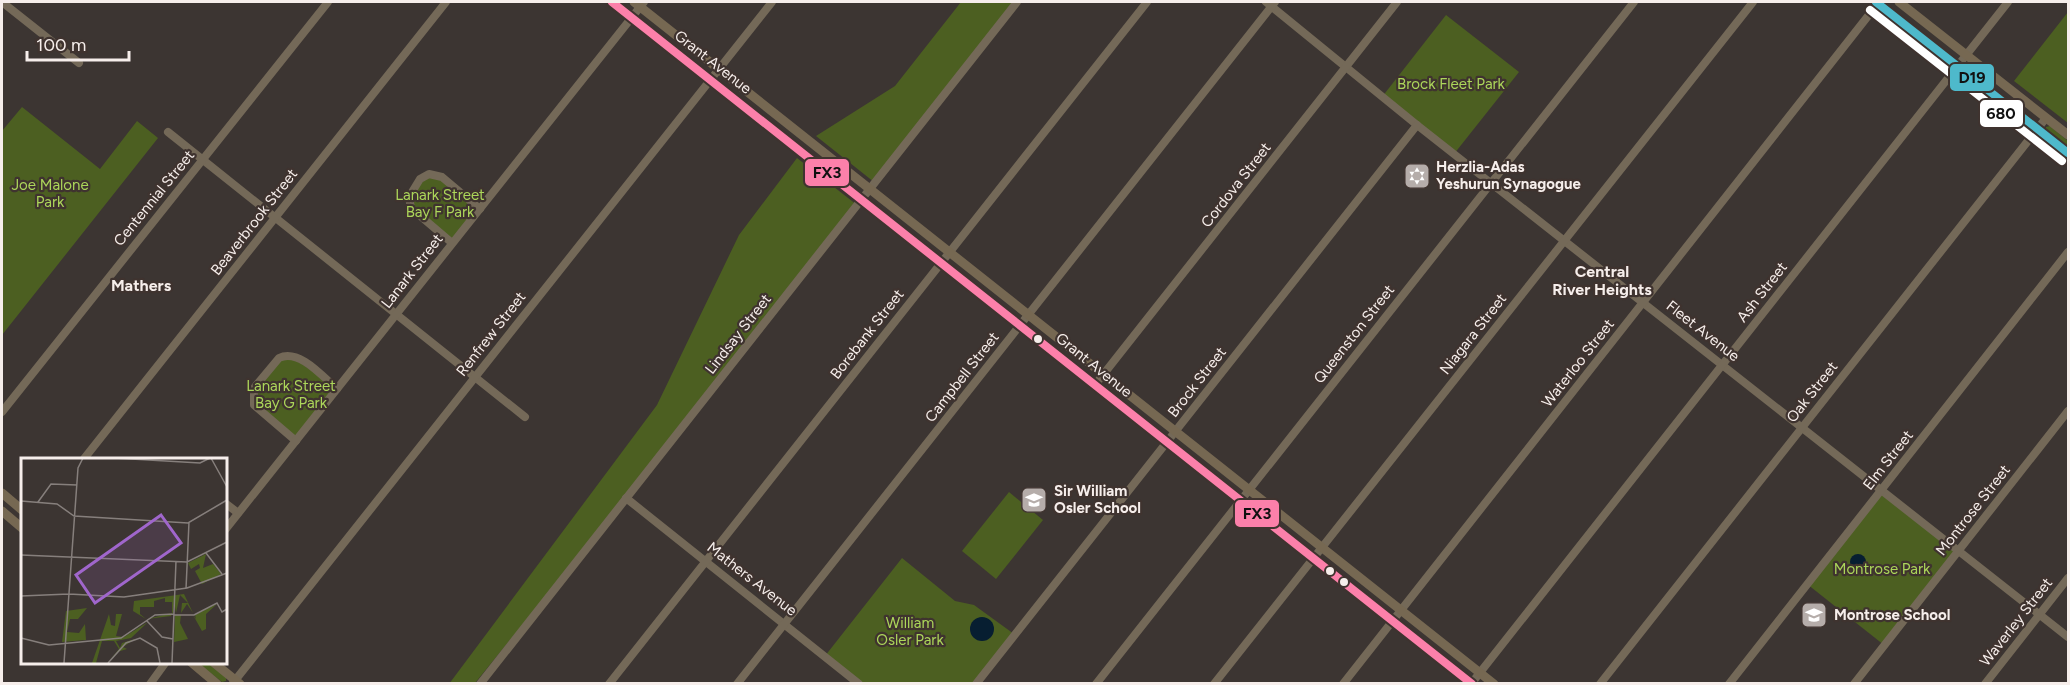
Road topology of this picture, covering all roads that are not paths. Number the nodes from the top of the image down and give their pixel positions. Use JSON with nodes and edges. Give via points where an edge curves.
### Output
{"nodes":[{"id":1,"x":2,"y":2,"type":"edge"},
{"id":2,"x":328,"y":2,"type":"edge"},
{"id":3,"x":446,"y":2,"type":"edge"},
{"id":4,"x":612,"y":2,"type":"edge"},
{"id":5,"x":772,"y":2,"type":"edge"},
{"id":6,"x":1017,"y":2,"type":"edge"},
{"id":7,"x":1147,"y":2,"type":"edge"},
{"id":8,"x":1397,"y":2,"type":"edge"},
{"id":9,"x":1634,"y":2,"type":"edge"},
{"id":10,"x":1753,"y":2,"type":"edge"},
{"id":11,"x":1878,"y":2,"type":"edge"},
{"id":12,"x":1899,"y":2,"type":"edge"},
{"id":13,"x":2008,"y":2,"type":"edge"},
{"id":14,"x":639,"y":3,"type":"edge"},
{"id":15,"x":1271,"y":3,"type":"edge"},
{"id":16,"x":631,"y":17,"type":"junction"},
{"id":17,"x":1966,"y":54,"type":"junction"},
{"id":18,"x":79,"y":63,"type":"dead end"},
{"id":19,"x":1958,"y":65,"type":"junction"},
{"id":20,"x":1345,"y":67,"type":"junction"},
{"id":21,"x":719,"y":69,"type":"junction"},
{"id":22,"x":710,"y":80,"type":"junction"},
{"id":23,"x":2046,"y":118,"type":"junction"},
{"id":24,"x":1417,"y":125,"type":"junction"},
{"id":25,"x":2037,"y":129,"type":"junction"},
{"id":26,"x":168,"y":132,"type":"dead end"},
{"id":27,"x":2068,"y":135,"type":"edge"},
{"id":28,"x":2068,"y":153,"type":"edge"},
{"id":29,"x":202,"y":160,"type":"junction"},
{"id":30,"x":1491,"y":182,"type":"junction"},
{"id":31,"x":870,"y":188,"type":"junction"},
{"id":32,"x":862,"y":199,"type":"junction"},
{"id":33,"x":480,"y":208,"type":"junction"},
{"id":34,"x":274,"y":218,"type":"junction"},
{"id":35,"x":1565,"y":240,"type":"junction"},
{"id":36,"x":452,"y":243,"type":"junction"},
{"id":37,"x":950,"y":251,"type":"junction"},
{"id":38,"x":2068,"y":252,"type":"edge"},
{"id":39,"x":941,"y":262,"type":"junction"},
{"id":40,"x":1643,"y":302,"type":"junction"},
{"id":41,"x":1028,"y":314,"type":"junction"},
{"id":42,"x":395,"y":315,"type":"junction"},
{"id":43,"x":1021,"y":324,"type":"junction"},
{"id":44,"x":1723,"y":364,"type":"junction"},
{"id":45,"x":1104,"y":374,"type":"junction"},
{"id":46,"x":474,"y":377,"type":"junction"},
{"id":47,"x":1095,"y":385,"type":"junction"},
{"id":48,"x":337,"y":389,"type":"junction"},
{"id":49,"x":2068,"y":411,"type":"edge"},
{"id":50,"x":2,"y":412,"type":"edge"},
{"id":51,"x":525,"y":417,"type":"dead end"},
{"id":52,"x":1802,"y":427,"type":"junction"},
{"id":53,"x":1174,"y":432,"type":"junction"},
{"id":54,"x":296,"y":441,"type":"junction"},
{"id":55,"x":1166,"y":443,"type":"junction"},
{"id":56,"x":85,"y":458,"type":"edge"},
{"id":57,"x":1248,"y":489,"type":"junction"},
{"id":58,"x":1882,"y":489,"type":"junction"},
{"id":59,"x":2,"y":493,"type":"edge"},
{"id":60,"x":626,"y":498,"type":"junction"},
{"id":61,"x":1240,"y":501,"type":"junction"},
{"id":62,"x":226,"y":504,"type":"edge"},
{"id":63,"x":21,"y":509,"type":"edge"},
{"id":64,"x":2,"y":511,"type":"edge"},
{"id":65,"x":238,"y":513,"type":"junction"},
{"id":66,"x":21,"y":527,"type":"edge"},
{"id":67,"x":226,"y":529,"type":"edge"},
{"id":68,"x":1322,"y":548,"type":"junction"},
{"id":69,"x":1959,"y":550,"type":"junction"},
{"id":70,"x":1313,"y":559,"type":"junction"},
{"id":71,"x":706,"y":560,"type":"junction"},
{"id":72,"x":2068,"y":578,"type":"edge"},
{"id":73,"x":1401,"y":610,"type":"junction"},
{"id":74,"x":2040,"y":614,"type":"junction"},
{"id":75,"x":1392,"y":621,"type":"junction"},
{"id":76,"x":785,"y":623,"type":"junction"},
{"id":77,"x":2068,"y":637,"type":"edge"},
{"id":78,"x":165,"y":664,"type":"edge"},
{"id":79,"x":192,"y":664,"type":"edge"},
{"id":80,"x":214,"y":664,"type":"edge"},
{"id":81,"x":1480,"y":673,"type":"junction"},
{"id":82,"x":236,"y":682,"type":"edge"},
{"id":83,"x":1472,"y":683,"type":"edge"},
{"id":84,"x":150,"y":684,"type":"edge"},
{"id":85,"x":218,"y":684,"type":"edge"},
{"id":86,"x":480,"y":684,"type":"edge"},
{"id":87,"x":609,"y":684,"type":"edge"},
{"id":88,"x":737,"y":684,"type":"edge"},
{"id":89,"x":859,"y":684,"type":"edge"},
{"id":90,"x":976,"y":684,"type":"edge"},
{"id":91,"x":1096,"y":684,"type":"edge"},
{"id":92,"x":1215,"y":684,"type":"edge"},
{"id":93,"x":1342,"y":684,"type":"edge"},
{"id":94,"x":1494,"y":684,"type":"edge"},
{"id":95,"x":1600,"y":684,"type":"edge"},
{"id":96,"x":1729,"y":684,"type":"edge"},
{"id":97,"x":1854,"y":684,"type":"edge"},
{"id":98,"x":1985,"y":684,"type":"edge"}],
"edges":[{"from":1,"to":18,"type":"street"},
{"from":2,"to":29,"type":"street","name":"Centennial Street"},
{"from":3,"to":34,"type":"street","name":"Beaverbrook Street"},
{"from":4,"to":16,"type":"main road","name":"Grant Avenue"},
{"from":5,"to":21,"type":"street","name":"Renfrew Street"},
{"from":6,"to":31,"type":"street","name":"Lindsay Street"},
{"from":7,"to":37,"type":"street","name":"Borebank Street"},
{"from":8,"to":20,"type":"street","name":"Cordova Street"},
{"from":9,"to":30,"type":"street","name":"Queenston Street"},
{"from":10,"to":35,"type":"street","name":"Niagara Street"},
{"from":11,"to":19,"type":"main road"},
{"from":11,"to":40,"type":"street","name":"Waterloo Street"},
{"from":12,"to":17,"type":"main road"},
{"from":13,"to":17,"type":"street","name":"Ash Street"},
{"from":14,"to":16,"type":"street","name":"Lanark Street"},
{"from":14,"to":21,"type":"main road","name":"Grant Avenue"},
{"from":15,"to":20,"type":"street","name":"Fleet Avenue"},
{"from":15,"to":41,"type":"street","name":"Campbell Street"},
{"from":16,"to":22,"type":"main road","name":"Grant Avenue"},
{"from":16,"to":33,"type":"street","name":"Lanark Street"},
{"from":17,"to":19,"type":"street","name":"Ash Street"},
{"from":17,"to":23,"type":"main road"},
{"from":19,"to":25,"type":"main road"},
{"from":19,"to":44,"type":"street","name":"Ash Street"},
{"from":20,"to":24,"type":"street","name":"Fleet Avenue"},
{"from":20,"to":45,"type":"street","name":"Cordova Street"},
{"from":21,"to":22,"type":"street","name":"Renfrew Street"},
{"from":21,"to":31,"type":"main road","name":"Grant Avenue"},
{"from":22,"to":32,"type":"main road","name":"Grant Avenue"},
{"from":22,"to":46,"type":"street","name":"Renfrew Street"},
{"from":23,"to":25,"type":"street","name":"Oak Street"},
{"from":23,"to":27,"type":"main road"},
{"from":24,"to":30,"type":"street","name":"Fleet Avenue"},
{"from":24,"to":53,"type":"street","name":"Brock Street"},
{"from":25,"to":28,"type":"main road"},
{"from":25,"to":52,"type":"street","name":"Oak Street"},
{"from":26,"to":29,"type":"street"},
{"from":29,"to":34,"type":"street"},
{"from":29,"to":50,"type":"street","name":"Centennial Street"},
{"from":30,"to":35,"type":"street","name":"Fleet Avenue"},
{"from":30,"to":57,"type":"street","name":"Queenston Street"},
{"from":31,"to":32,"type":"street","name":"Lindsay Street"},
{"from":31,"to":37,"type":"main road","name":"Grant Avenue"},
{"from":32,"to":39,"type":"main road","name":"Grant Avenue"},
{"from":32,"to":60,"type":"street","name":"Lindsay Street"},
{"from":33,"to":36,"type":"street","name":"Lanark Street"},
{"from":33,"to":36,"type":"street","via":[[442,177],[429,174],[420,179],[409,196],[411,208]]},
{"from":34,"to":42,"type":"street"},
{"from":34,"to":56,"type":"street","name":"Beaverbrook Street"},
{"from":35,"to":40,"type":"street","name":"Fleet Avenue"},
{"from":35,"to":68,"type":"street","name":"Niagara Street"},
{"from":36,"to":42,"type":"street","name":"Lanark Street"},
{"from":37,"to":39,"type":"street","name":"Borebank Street"},
{"from":37,"to":41,"type":"main road","name":"Grant Avenue"},
{"from":38,"to":58,"type":"street","name":"Elm Street"},
{"from":39,"to":43,"type":"main road","name":"Grant Avenue"},
{"from":39,"to":71,"type":"street","name":"Borebank Street"},
{"from":40,"to":44,"type":"street","name":"Fleet Avenue"},
{"from":40,"to":73,"type":"street","name":"Waterloo Street"},
{"from":41,"to":43,"type":"street","name":"Campbell Street"},
{"from":41,"to":45,"type":"main road","name":"Grant Avenue"},
{"from":42,"to":46,"type":"street"},
{"from":42,"to":48,"type":"street","name":"Lanark Street"},
{"from":43,"to":47,"type":"main road","name":"Grant Avenue"},
{"from":43,"to":76,"type":"street","name":"Campbell Street"},
{"from":44,"to":52,"type":"street","name":"Fleet Avenue"},
{"from":44,"to":81,"type":"street","name":"Ash Street"},
{"from":45,"to":47,"type":"street","name":"Cordova Street"},
{"from":45,"to":53,"type":"main road","name":"Grant Avenue"},
{"from":46,"to":51,"type":"street"},
{"from":46,"to":82,"type":"street","name":"Renfrew Street"},
{"from":47,"to":55,"type":"main road","name":"Grant Avenue"},
{"from":48,"to":54,"type":"street","name":"Lanark Street"},
{"from":48,"to":54,"type":"street","via":[[291,356],[279,358],[254,388],[254,405]]},
{"from":49,"to":69,"type":"street","name":"Montrose Street"},
{"from":52,"to":58,"type":"street","name":"Fleet Avenue"},
{"from":52,"to":95,"type":"street","name":"Oak Street"},
{"from":53,"to":55,"type":"street","name":"Brock Street"},
{"from":53,"to":57,"type":"main road","name":"Grant Avenue"},
{"from":54,"to":65,"type":"street","name":"Lanark Street"},
{"from":55,"to":61,"type":"main road","name":"Grant Avenue"},
{"from":55,"to":90,"type":"street","name":"Brock Street"},
{"from":57,"to":61,"type":"street","name":"Queenston Street"},
{"from":57,"to":68,"type":"main road","name":"Grant Avenue"},
{"from":58,"to":69,"type":"street","name":"Fleet Avenue"},
{"from":58,"to":96,"type":"street","name":"Elm Street"},
{"from":59,"to":63,"type":"main road"},
{"from":60,"to":71,"type":"street","name":"Mathers Avenue"},
{"from":60,"to":86,"type":"street","name":"Lindsay Street"},
{"from":61,"to":70,"type":"main road","name":"Grant Avenue"},
{"from":61,"to":91,"type":"street","name":"Queenston Street"},
{"from":62,"to":65,"type":"street"},
{"from":64,"to":66,"type":"main road"},
{"from":65,"to":67,"type":"street","name":"Lanark Street"},
{"from":68,"to":70,"type":"street","name":"Niagara Street"},
{"from":68,"to":73,"type":"main road","name":"Grant Avenue"},
{"from":69,"to":74,"type":"street","name":"Fleet Avenue"},
{"from":69,"to":97,"type":"street","name":"Montrose Street"},
{"from":70,"to":75,"type":"main road","name":"Grant Avenue"},
{"from":70,"to":92,"type":"street","name":"Niagara Street"},
{"from":71,"to":76,"type":"street","name":"Mathers Avenue"},
{"from":71,"to":87,"type":"street","name":"Borebank Street"},
{"from":72,"to":74,"type":"street","name":"Waverley Street"},
{"from":73,"to":75,"type":"street","name":"Waterloo Street"},
{"from":73,"to":81,"type":"main road","name":"Grant Avenue"},
{"from":74,"to":77,"type":"street","name":"Fleet Avenue"},
{"from":74,"to":98,"type":"street","name":"Waverley Street"},
{"from":75,"to":83,"type":"main road","name":"Grant Avenue"},
{"from":75,"to":93,"type":"street","name":"Waterloo Street"},
{"from":76,"to":88,"type":"street","name":"Campbell Street"},
{"from":76,"to":89,"type":"street","name":"Mathers Avenue"},
{"from":78,"to":84,"type":"street"},
{"from":79,"to":85,"type":"main road"},
{"from":80,"to":82,"type":"main road"},
{"from":81,"to":83,"type":"street","name":"Ash Street"},
{"from":81,"to":94,"type":"main road","name":"Grant Avenue"}]}
